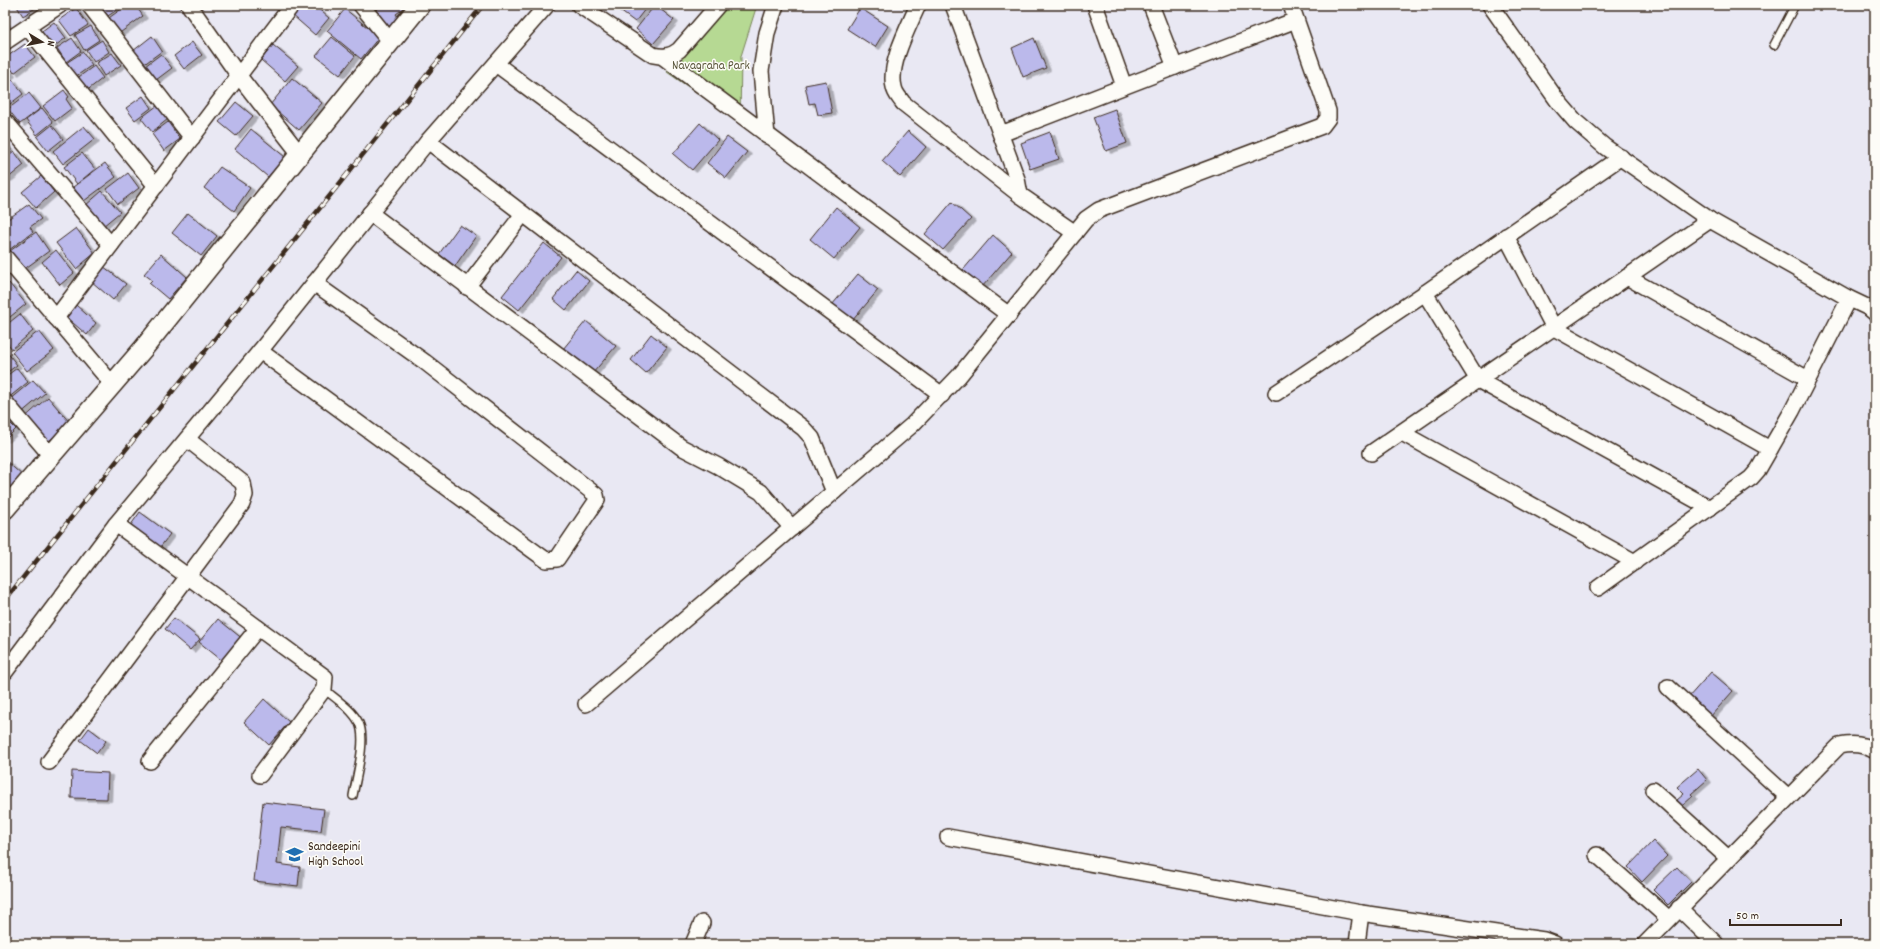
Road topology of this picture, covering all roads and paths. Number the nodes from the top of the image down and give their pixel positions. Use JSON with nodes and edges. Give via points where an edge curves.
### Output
{"nodes":[{"id":1,"x":60,"y":5,"type":"edge"},
{"id":2,"x":89,"y":5,"type":"edge"},
{"id":3,"x":189,"y":5,"type":"edge"},
{"id":4,"x":292,"y":5,"type":"edge"},
{"id":5,"x":361,"y":5,"type":"edge"},
{"id":6,"x":420,"y":5,"type":"edge"},
{"id":7,"x":547,"y":5,"type":"edge"},
{"id":8,"x":718,"y":5,"type":"edge"},
{"id":9,"x":776,"y":5,"type":"edge"},
{"id":10,"x":918,"y":5,"type":"edge"},
{"id":11,"x":953,"y":5,"type":"edge"},
{"id":12,"x":1095,"y":5,"type":"edge"},
{"id":13,"x":1151,"y":5,"type":"edge"},
{"id":14,"x":1291,"y":5,"type":"edge"},
{"id":15,"x":1490,"y":5,"type":"edge"},
{"id":16,"x":1795,"y":5,"type":"edge"},
{"id":17,"x":584,"y":6,"type":"edge"},
{"id":18,"x":1296,"y":20,"type":"junction"},
{"id":19,"x":28,"y":28,"type":"junction"},
{"id":20,"x":390,"y":41,"type":"junction"},
{"id":21,"x":5,"y":42,"type":"edge"},
{"id":22,"x":1774,"y":45,"type":"dead end"},
{"id":23,"x":663,"y":57,"type":"junction"},
{"id":24,"x":496,"y":64,"type":"junction"},
{"id":25,"x":1175,"y":67,"type":"junction"},
{"id":26,"x":239,"y":76,"type":"junction"},
{"id":27,"x":1124,"y":86,"type":"junction"},
{"id":28,"x":5,"y":121,"type":"edge"},
{"id":29,"x":1002,"y":134,"type":"junction"},
{"id":30,"x":767,"y":136,"type":"junction"},
{"id":31,"x":192,"y":138,"type":"junction"},
{"id":32,"x":428,"y":141,"type":"junction"},
{"id":33,"x":299,"y":153,"type":"junction"},
{"id":34,"x":1621,"y":157,"type":"junction"},
{"id":35,"x":156,"y":186,"type":"junction"},
{"id":36,"x":1020,"y":195,"type":"junction"},
{"id":37,"x":370,"y":213,"type":"junction"},
{"id":38,"x":523,"y":214,"type":"junction"},
{"id":39,"x":1710,"y":220,"type":"junction"},
{"id":40,"x":1075,"y":233,"type":"junction"},
{"id":41,"x":1506,"y":236,"type":"junction"},
{"id":42,"x":111,"y":245,"type":"junction"},
{"id":43,"x":5,"y":257,"type":"edge"},
{"id":44,"x":1627,"y":277,"type":"junction"},
{"id":45,"x":314,"y":283,"type":"junction"},
{"id":46,"x":467,"y":288,"type":"junction"},
{"id":47,"x":1425,"y":293,"type":"junction"},
{"id":48,"x":1848,"y":298,"type":"junction"},
{"id":49,"x":1873,"y":306,"type":"edge"},
{"id":50,"x":1009,"y":315,"type":"junction"},
{"id":51,"x":56,"y":318,"type":"junction"},
{"id":52,"x":1554,"y":328,"type":"junction"},
{"id":53,"x":260,"y":351,"type":"junction"},
{"id":54,"x":1808,"y":379,"type":"junction"},
{"id":55,"x":1478,"y":380,"type":"junction"},
{"id":56,"x":112,"y":384,"type":"junction"},
{"id":57,"x":1276,"y":393,"type":"dead end"},
{"id":58,"x":942,"y":395,"type":"junction"},
{"id":59,"x":5,"y":402,"type":"edge"},
{"id":60,"x":1402,"y":433,"type":"junction"},
{"id":61,"x":187,"y":439,"type":"junction"},
{"id":62,"x":1770,"y":449,"type":"junction"},
{"id":63,"x":1371,"y":453,"type":"dead end"},
{"id":64,"x":51,"y":456,"type":"junction"},
{"id":65,"x":834,"y":492,"type":"junction"},
{"id":66,"x":1710,"y":508,"type":"junction"},
{"id":67,"x":5,"y":509,"type":"edge"},
{"id":68,"x":116,"y":524,"type":"junction"},
{"id":69,"x":792,"y":528,"type":"junction"},
{"id":70,"x":1635,"y":562,"type":"junction"},
{"id":71,"x":188,"y":577,"type":"junction"},
{"id":72,"x":1598,"y":588,"type":"dead end"},
{"id":73,"x":258,"y":628,"type":"junction"},
{"id":74,"x":5,"y":672,"type":"edge"},
{"id":75,"x":1668,"y":687,"type":"dead end"},
{"id":76,"x":324,"y":688,"type":"junction"},
{"id":77,"x":586,"y":704,"type":"dead end"},
{"id":78,"x":1875,"y":752,"type":"edge"},
{"id":79,"x":150,"y":761,"type":"dead end"},
{"id":80,"x":49,"y":762,"type":"dead end"},
{"id":81,"x":260,"y":775,"type":"dead end"},
{"id":82,"x":1653,"y":790,"type":"dead end"},
{"id":83,"x":353,"y":796,"type":"dead end"},
{"id":84,"x":1788,"y":797,"type":"junction"},
{"id":85,"x":948,"y":837,"type":"dead end"},
{"id":86,"x":1597,"y":855,"type":"dead end"},
{"id":87,"x":1728,"y":858,"type":"junction"},
{"id":88,"x":1679,"y":908,"type":"junction"},
{"id":89,"x":1362,"y":913,"type":"junction"},
{"id":90,"x":1669,"y":919,"type":"junction"},
{"id":91,"x":702,"y":923,"type":"dead end"},
{"id":92,"x":693,"y":944,"type":"edge"},
{"id":93,"x":1357,"y":944,"type":"edge"},
{"id":94,"x":1555,"y":944,"type":"edge"},
{"id":95,"x":1645,"y":944,"type":"edge"},
{"id":96,"x":1716,"y":944,"type":"edge"}],
"edges":[{"from":1,"to":19,"type":"street"},
{"from":2,"to":31,"type":"street"},
{"from":3,"to":26,"type":"street"},
{"from":4,"to":26,"type":"street"},
{"from":5,"to":20,"type":"street"},
{"from":6,"to":20,"type":"street"},
{"from":7,"to":24,"type":"street"},
{"from":8,"to":23,"type":"street","via":[[679,50]]},
{"from":9,"to":30,"type":"street","via":[[767,33],[761,70]]},
{"from":10,"to":36,"type":"street","via":[[896,60],[893,76],[897,96]]},
{"from":11,"to":29,"type":"street"},
{"from":12,"to":27,"type":"street"},
{"from":13,"to":25,"type":"street"},
{"from":14,"to":18,"type":"street"},
{"from":15,"to":34,"type":"street","via":[[1557,100],[1576,122]]},
{"from":16,"to":22,"type":"lane"},
{"from":17,"to":23,"type":"street","via":[[653,56]]},
{"from":18,"to":25,"type":"street"},
{"from":18,"to":40,"type":"street","via":[[1328,111],[1328,118],[1322,126],[1099,210],[1086,219]]},
{"from":19,"to":21,"type":"street"},
{"from":19,"to":35,"type":"street"},
{"from":20,"to":33,"type":"street"},
{"from":23,"to":30,"type":"street"},
{"from":24,"to":32,"type":"street"},
{"from":24,"to":58,"type":"street"},
{"from":25,"to":27,"type":"street"},
{"from":26,"to":31,"type":"street"},
{"from":26,"to":33,"type":"street"},
{"from":27,"to":29,"type":"street"},
{"from":28,"to":42,"type":"street"},
{"from":29,"to":36,"type":"street"},
{"from":30,"to":50,"type":"street"},
{"from":31,"to":35,"type":"street"},
{"from":32,"to":37,"type":"street"},
{"from":32,"to":38,"type":"street"},
{"from":33,"to":56,"type":"street","via":[[143,349]]},
{"from":34,"to":39,"type":"street"},
{"from":34,"to":41,"type":"street"},
{"from":35,"to":42,"type":"street"},
{"from":36,"to":40,"type":"street"},
{"from":37,"to":45,"type":"street"},
{"from":37,"to":46,"type":"street"},
{"from":38,"to":46,"type":"street"},
{"from":38,"to":65,"type":"street","via":[[804,428],[812,438]]},
{"from":39,"to":44,"type":"street"},
{"from":39,"to":48,"type":"street"},
{"from":40,"to":50,"type":"street"},
{"from":41,"to":47,"type":"street"},
{"from":41,"to":52,"type":"street"},
{"from":42,"to":51,"type":"street"},
{"from":43,"to":51,"type":"street"},
{"from":44,"to":52,"type":"street"},
{"from":44,"to":54,"type":"street"},
{"from":45,"to":53,"type":"street"},
{"from":45,"to":53,"type":"street","via":[[425,362],[592,490],[597,500],[558,559],[546,560]]},
{"from":46,"to":69,"type":"street","via":[[681,447],[761,492]]},
{"from":47,"to":55,"type":"street"},
{"from":47,"to":57,"type":"street"},
{"from":48,"to":49,"type":"street"},
{"from":48,"to":54,"type":"street"},
{"from":50,"to":58,"type":"street"},
{"from":51,"to":56,"type":"street"},
{"from":52,"to":55,"type":"street"},
{"from":52,"to":62,"type":"street"},
{"from":53,"to":61,"type":"street"},
{"from":54,"to":62,"type":"street"},
{"from":55,"to":60,"type":"street"},
{"from":55,"to":66,"type":"street"},
{"from":56,"to":64,"type":"street"},
{"from":58,"to":65,"type":"street","via":[[912,425]]},
{"from":59,"to":64,"type":"street"},
{"from":60,"to":63,"type":"street"},
{"from":60,"to":70,"type":"street"},
{"from":61,"to":68,"type":"street"},
{"from":61,"to":71,"type":"street","via":[[243,483],[245,495],[242,504]]},
{"from":62,"to":66,"type":"street","via":[[1751,478]]},
{"from":64,"to":67,"type":"street"},
{"from":65,"to":69,"type":"street"},
{"from":66,"to":70,"type":"street"},
{"from":68,"to":71,"type":"street"},
{"from":68,"to":74,"type":"street"},
{"from":69,"to":77,"type":"street"},
{"from":70,"to":72,"type":"street"},
{"from":71,"to":73,"type":"street"},
{"from":71,"to":80,"type":"street"},
{"from":73,"to":76,"type":"street","via":[[325,677]]},
{"from":73,"to":79,"type":"street"},
{"from":75,"to":84,"type":"street"},
{"from":76,"to":81,"type":"street"},
{"from":76,"to":83,"type":"lane","via":[[360,724],[362,740]]},
{"from":78,"to":84,"type":"street","via":[[1852,743],[1839,746]]},
{"from":82,"to":87,"type":"street"},
{"from":84,"to":87,"type":"street"},
{"from":85,"to":89,"type":"street"},
{"from":86,"to":90,"type":"street"},
{"from":87,"to":88,"type":"street"},
{"from":88,"to":90,"type":"street"},
{"from":88,"to":96,"type":"street"},
{"from":89,"to":93,"type":"street"},
{"from":89,"to":94,"type":"street","via":[[1544,940]]},
{"from":90,"to":95,"type":"street"},
{"from":91,"to":92,"type":"street"}]}
